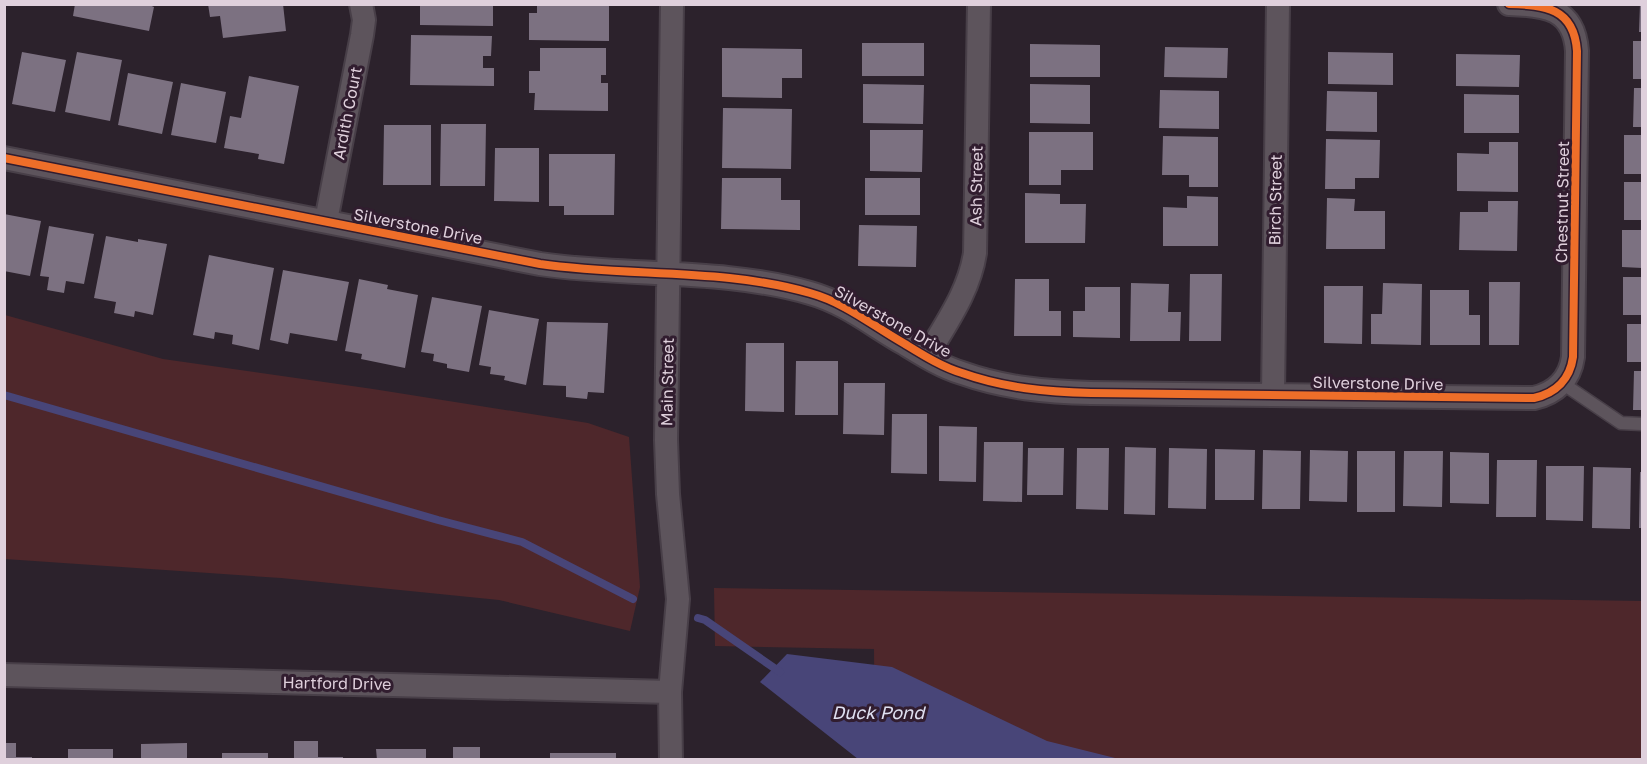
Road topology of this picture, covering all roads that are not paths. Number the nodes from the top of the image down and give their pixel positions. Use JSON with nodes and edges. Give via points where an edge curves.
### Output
{"nodes":[{"id":1,"x":361,"y":4,"type":"edge"},
{"id":2,"x":672,"y":4,"type":"edge"},
{"id":3,"x":979,"y":4,"type":"edge"},
{"id":4,"x":1278,"y":4,"type":"edge"},
{"id":5,"x":1509,"y":4,"type":"edge"},
{"id":6,"x":4,"y":158,"type":"edge"},
{"id":7,"x":326,"y":221,"type":"junction"},
{"id":8,"x":669,"y":275,"type":"junction"},
{"id":9,"x":927,"y":356,"type":"junction"},
{"id":10,"x":1561,"y":384,"type":"junction"},
{"id":11,"x":1273,"y":395,"type":"junction"},
{"id":12,"x":1642,"y":424,"type":"edge"},
{"id":13,"x":4,"y":675,"type":"edge"},
{"id":14,"x":670,"y":692,"type":"junction"},
{"id":15,"x":671,"y":759,"type":"edge"}],
"edges":[{"from":1,"to":7,"type":"street","name":"Ardith Court","via":[[362,35]]},
{"from":2,"to":8,"type":"street","name":"Main Street"},
{"from":3,"to":9,"type":"street","name":"Ash Street","via":[[975,253],[964,291]]},
{"from":4,"to":11,"type":"street","name":"Birch Street"},
{"from":5,"to":10,"type":"street","name":"Chestnut Street","via":[[1540,5],[1555,11],[1573,32],[1577,51],[1573,353],[1572,365]]},
{"from":6,"to":7,"type":"street","name":"Silverstone Drive"},
{"from":7,"to":8,"type":"street","name":"Silverstone Drive","via":[[540,264]]},
{"from":8,"to":9,"type":"street","name":"Silverstone Drive","via":[[781,285],[829,299]]},
{"from":8,"to":14,"type":"street","name":"Main Street","via":[[667,462],[678,599]]},
{"from":9,"to":11,"type":"street","name":"Silverstone Drive","via":[[982,380],[1046,392]]},
{"from":10,"to":11,"type":"street","name":"Silverstone Drive","via":[[1546,395],[1530,399]]},
{"from":10,"to":12,"type":"lane","via":[[1621,423]]},
{"from":13,"to":14,"type":"street","name":"Hartford Drive"},
{"from":14,"to":15,"type":"street","name":"Main Street"}]}
